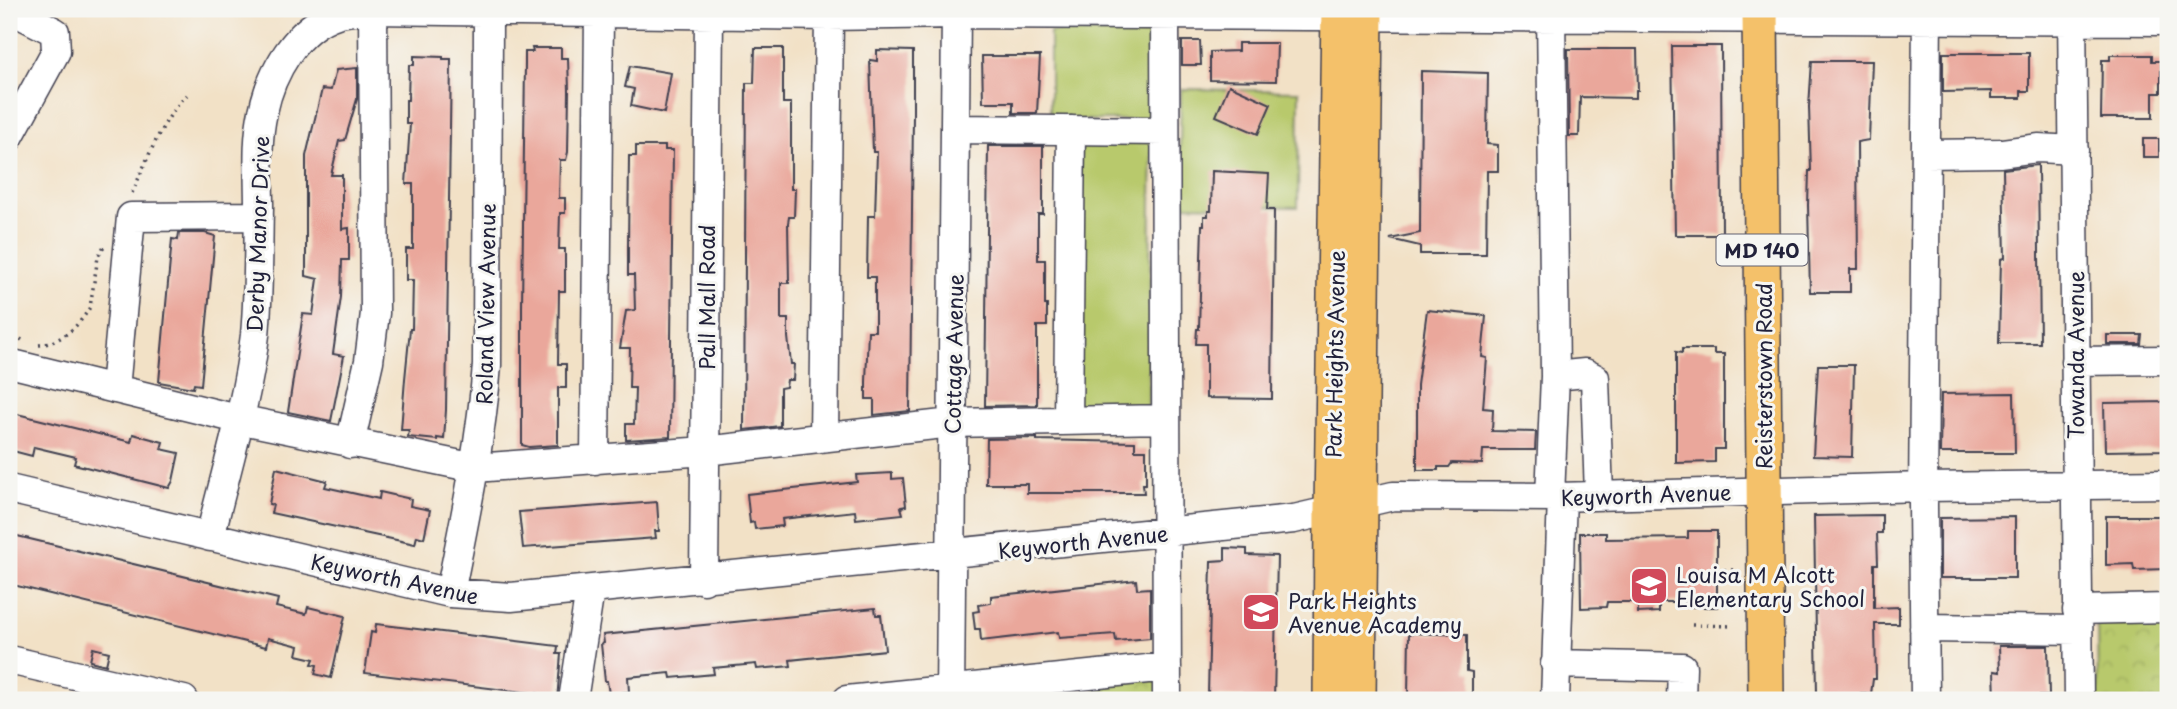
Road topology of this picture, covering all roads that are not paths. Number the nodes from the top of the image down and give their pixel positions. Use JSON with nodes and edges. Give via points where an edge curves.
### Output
{"nodes":[{"id":1,"x":10,"y":9,"type":"edge"},
{"id":2,"x":363,"y":11,"type":"edge"},
{"id":3,"x":956,"y":11,"type":"edge"},
{"id":4,"x":488,"y":12,"type":"junction"},
{"id":5,"x":599,"y":13,"type":"junction"},
{"id":6,"x":709,"y":13,"type":"junction"},
{"id":7,"x":1165,"y":13,"type":"edge"},
{"id":8,"x":1352,"y":13,"type":"edge"},
{"id":9,"x":1551,"y":13,"type":"edge"},
{"id":10,"x":1592,"y":13,"type":"edge"},
{"id":11,"x":1760,"y":14,"type":"edge"},
{"id":12,"x":1927,"y":15,"type":"edge"},
{"id":13,"x":2072,"y":15,"type":"edge"},
{"id":14,"x":830,"y":16,"type":"junction"},
{"id":15,"x":2168,"y":22,"type":"edge"},
{"id":16,"x":955,"y":129,"type":"junction"},
{"id":17,"x":1071,"y":130,"type":"junction"},
{"id":18,"x":1165,"y":131,"type":"junction"},
{"id":19,"x":9,"y":137,"type":"edge"},
{"id":20,"x":2074,"y":150,"type":"junction"},
{"id":21,"x":1926,"y":153,"type":"junction"},
{"id":22,"x":259,"y":216,"type":"junction"},
{"id":23,"x":2168,"y":360,"type":"edge"},
{"id":24,"x":2075,"y":361,"type":"junction"},
{"id":25,"x":9,"y":363,"type":"edge"},
{"id":26,"x":1555,"y":376,"type":"junction"},
{"id":27,"x":114,"y":388,"type":"junction"},
{"id":28,"x":238,"y":419,"type":"junction"},
{"id":29,"x":1166,"y":419,"type":"junction"},
{"id":30,"x":1068,"y":421,"type":"junction"},
{"id":31,"x":952,"y":424,"type":"junction"},
{"id":32,"x":824,"y":437,"type":"junction"},
{"id":33,"x":350,"y":444,"type":"junction"},
{"id":34,"x":705,"y":451,"type":"junction"},
{"id":35,"x":595,"y":460,"type":"junction"},
{"id":36,"x":475,"y":468,"type":"junction"},
{"id":37,"x":2168,"y":484,"type":"edge"},
{"id":38,"x":2076,"y":485,"type":"junction"},
{"id":39,"x":1924,"y":487,"type":"junction"},
{"id":40,"x":9,"y":489,"type":"edge"},
{"id":41,"x":1764,"y":491,"type":"junction"},
{"id":42,"x":1599,"y":496,"type":"junction"},
{"id":43,"x":1556,"y":497,"type":"junction"},
{"id":44,"x":1346,"y":507,"type":"junction"},
{"id":45,"x":1167,"y":532,"type":"junction"},
{"id":46,"x":209,"y":537,"type":"junction"},
{"id":47,"x":951,"y":554,"type":"junction"},
{"id":48,"x":704,"y":580,"type":"junction"},
{"id":49,"x":590,"y":590,"type":"junction"},
{"id":50,"x":450,"y":593,"type":"junction"},
{"id":51,"x":2168,"y":608,"type":"edge"},
{"id":52,"x":2077,"y":620,"type":"junction"},
{"id":53,"x":1924,"y":628,"type":"junction"},
{"id":54,"x":9,"y":660,"type":"edge"},
{"id":55,"x":1555,"y":664,"type":"junction"},
{"id":56,"x":1167,"y":667,"type":"junction"},
{"id":57,"x":950,"y":695,"type":"edge"},
{"id":58,"x":184,"y":700,"type":"edge"},
{"id":59,"x":573,"y":700,"type":"edge"},
{"id":60,"x":847,"y":700,"type":"edge"},
{"id":61,"x":1167,"y":700,"type":"edge"},
{"id":62,"x":1331,"y":700,"type":"edge"},
{"id":63,"x":1358,"y":700,"type":"edge"},
{"id":64,"x":1555,"y":700,"type":"edge"},
{"id":65,"x":1681,"y":700,"type":"edge"},
{"id":66,"x":1766,"y":700,"type":"edge"},
{"id":67,"x":1925,"y":700,"type":"edge"},
{"id":68,"x":2079,"y":700,"type":"edge"}],
"edges":[{"from":1,"to":19,"type":"street","via":[[55,32],[56,51]]},
{"from":2,"to":4,"type":"street"},
{"from":2,"to":22,"type":"street","name":"Derby Manor Drive","via":[[335,15],[303,35],[278,69],[262,114]]},
{"from":2,"to":33,"type":"street","via":[[375,313]]},
{"from":3,"to":7,"type":"street"},
{"from":3,"to":14,"type":"street"},
{"from":3,"to":16,"type":"street","name":"Cottage Avenue"},
{"from":4,"to":5,"type":"street"},
{"from":4,"to":36,"type":"street","name":"Roland View Avenue","via":[[487,365]]},
{"from":5,"to":6,"type":"street"},
{"from":5,"to":35,"type":"street"},
{"from":6,"to":14,"type":"street"},
{"from":6,"to":34,"type":"street","name":"Pall Mall Road"},
{"from":7,"to":8,"type":"street"},
{"from":7,"to":18,"type":"street"},
{"from":8,"to":9,"type":"street"},
{"from":8,"to":44,"type":"main road","name":"Park Heights Avenue"},
{"from":9,"to":10,"type":"street"},
{"from":9,"to":26,"type":"street"},
{"from":10,"to":11,"type":"street"},
{"from":11,"to":12,"type":"street"},
{"from":11,"to":41,"type":"main road","name":"Reisterstown Road","number":"MD 140"},
{"from":12,"to":13,"type":"street"},
{"from":12,"to":21,"type":"street"},
{"from":13,"to":15,"type":"street"},
{"from":13,"to":20,"type":"street","name":"Towanda Avenue"},
{"from":14,"to":32,"type":"street"},
{"from":16,"to":17,"type":"street"},
{"from":16,"to":31,"type":"street","name":"Cottage Avenue"},
{"from":17,"to":18,"type":"street"},
{"from":17,"to":30,"type":"street"},
{"from":18,"to":29,"type":"street"},
{"from":20,"to":21,"type":"street"},
{"from":20,"to":24,"type":"street","name":"Towanda Avenue"},
{"from":21,"to":39,"type":"street"},
{"from":22,"to":27,"type":"street","via":[[131,217]]},
{"from":22,"to":28,"type":"street","name":"Derby Manor Drive","via":[[255,336]]},
{"from":23,"to":24,"type":"street"},
{"from":24,"to":38,"type":"street","name":"Towanda Avenue"},
{"from":25,"to":27,"type":"street"},
{"from":26,"to":42,"type":"street","via":[[1585,373],[1595,378]]},
{"from":26,"to":43,"type":"street"},
{"from":27,"to":28,"type":"street"},
{"from":28,"to":33,"type":"street"},
{"from":28,"to":46,"type":"street","name":"Derby Manor Drive"},
{"from":29,"to":30,"type":"street"},
{"from":29,"to":45,"type":"street"},
{"from":30,"to":31,"type":"street"},
{"from":31,"to":32,"type":"street"},
{"from":31,"to":47,"type":"street","name":"Cottage Avenue"},
{"from":32,"to":34,"type":"street"},
{"from":33,"to":36,"type":"street"},
{"from":34,"to":35,"type":"street"},
{"from":34,"to":48,"type":"street","name":"Pall Mall Road"},
{"from":35,"to":36,"type":"street"},
{"from":36,"to":50,"type":"street","name":"Roland View Avenue"},
{"from":37,"to":38,"type":"street","name":"Keyworth Avenue"},
{"from":38,"to":39,"type":"street","name":"Keyworth Avenue"},
{"from":38,"to":52,"type":"street","name":"Towanda Avenue"},
{"from":39,"to":41,"type":"street","name":"Keyworth Avenue"},
{"from":39,"to":53,"type":"street"},
{"from":40,"to":46,"type":"street","name":"Keyworth Avenue"},
{"from":41,"to":42,"type":"street","name":"Keyworth Avenue"},
{"from":41,"to":66,"type":"main road","name":"Reisterstown Road","number":"MD 140"},
{"from":42,"to":43,"type":"street","name":"Keyworth Avenue"},
{"from":43,"to":44,"type":"street","name":"Keyworth Avenue","via":[[1393,496]]},
{"from":43,"to":55,"type":"street"},
{"from":44,"to":45,"type":"street","name":"Keyworth Avenue","via":[[1294,519]]},
{"from":44,"to":62,"type":"main road","name":"Park Heights Avenue"},
{"from":44,"to":63,"type":"main road","name":"Park Heights Avenue"},
{"from":45,"to":47,"type":"street","name":"Keyworth Avenue"},
{"from":45,"to":56,"type":"street"},
{"from":46,"to":50,"type":"street","name":"Keyworth Avenue"},
{"from":47,"to":48,"type":"street","name":"Keyworth Avenue"},
{"from":47,"to":57,"type":"street","name":"Cottage Avenue"},
{"from":48,"to":49,"type":"street","name":"Keyworth Avenue"},
{"from":49,"to":50,"type":"street","name":"Keyworth Avenue","via":[[511,597]]},
{"from":49,"to":59,"type":"street"},
{"from":51,"to":52,"type":"street"},
{"from":52,"to":53,"type":"street"},
{"from":52,"to":68,"type":"street","name":"Towanda Avenue"},
{"from":53,"to":67,"type":"street"},
{"from":54,"to":58,"type":"street"},
{"from":55,"to":64,"type":"street"},
{"from":55,"to":65,"type":"street","via":[[1682,667]]},
{"from":56,"to":57,"type":"street"},
{"from":56,"to":61,"type":"street"},
{"from":57,"to":60,"type":"street"}]}
